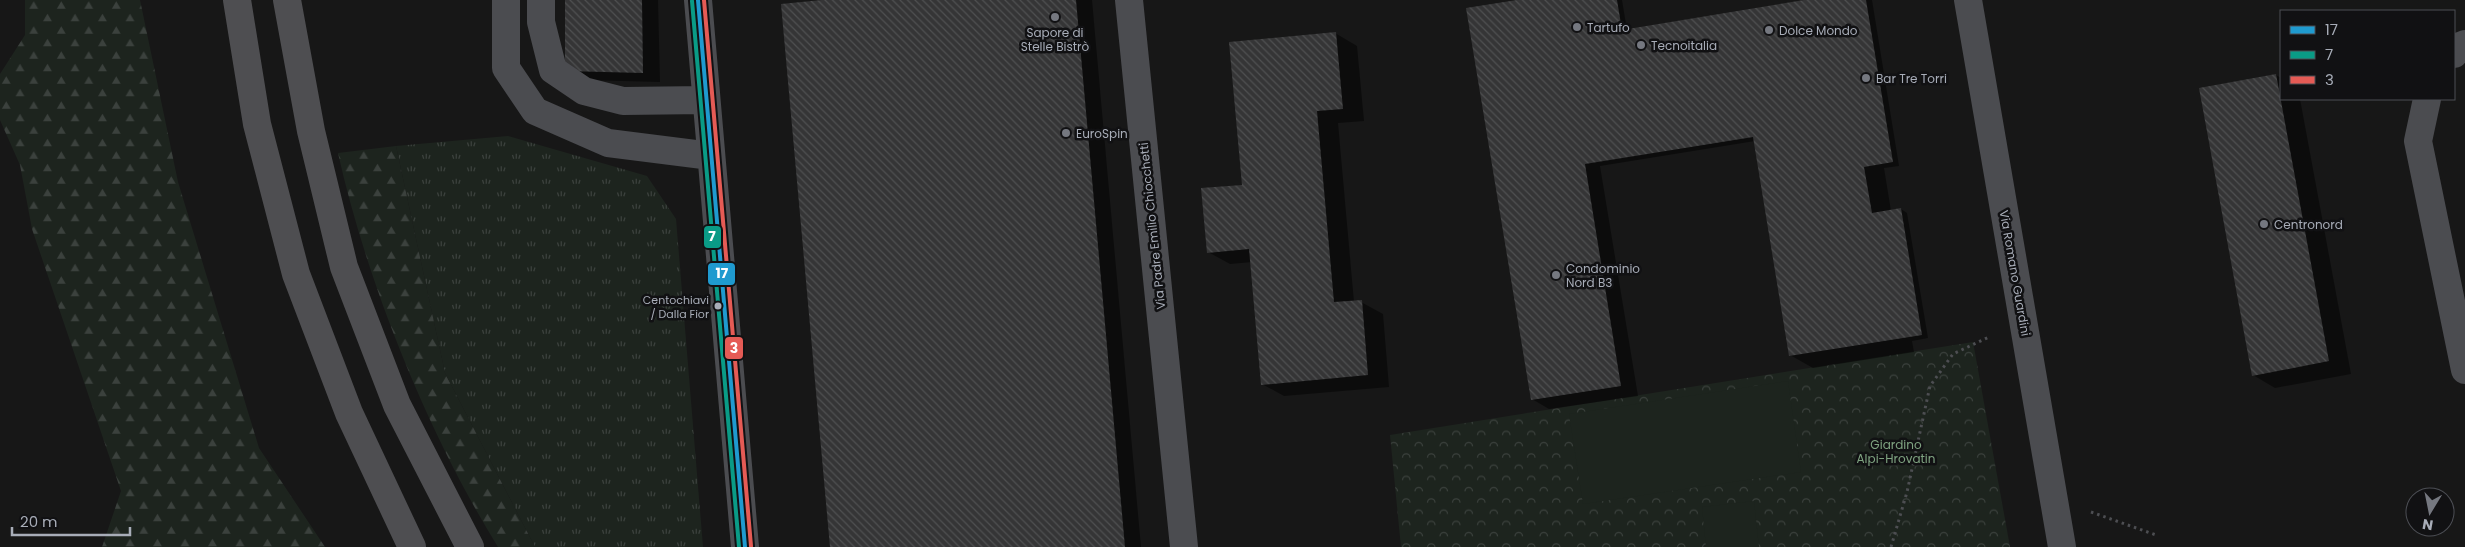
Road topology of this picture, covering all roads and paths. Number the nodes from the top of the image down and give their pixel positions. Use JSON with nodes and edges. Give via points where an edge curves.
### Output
{"nodes":[{"id":1,"x":237,"y":0,"type":"edge"},
{"id":2,"x":286,"y":0,"type":"edge"},
{"id":3,"x":506,"y":0,"type":"edge"},
{"id":4,"x":541,"y":0,"type":"edge"},
{"id":5,"x":698,"y":0,"type":"edge"},
{"id":6,"x":1129,"y":0,"type":"edge"},
{"id":7,"x":1968,"y":0,"type":"edge"},
{"id":8,"x":2465,"y":44,"type":"edge"},
{"id":9,"x":2455,"y":53,"type":"edge"},
{"id":10,"x":705,"y":100,"type":"junction"},
{"id":11,"x":2427,"y":100,"type":"edge"},
{"id":12,"x":711,"y":156,"type":"junction"},
{"id":13,"x":1989,"y":337,"type":"dead end"},
{"id":14,"x":2465,"y":370,"type":"edge"},
{"id":15,"x":2083,"y":509,"type":"dead end"},
{"id":16,"x":2156,"y":535,"type":"dead end"},
{"id":17,"x":412,"y":547,"type":"edge"},
{"id":18,"x":470,"y":547,"type":"edge"},
{"id":19,"x":745,"y":547,"type":"edge"},
{"id":20,"x":1184,"y":547,"type":"edge"},
{"id":21,"x":1891,"y":547,"type":"edge"},
{"id":22,"x":2062,"y":547,"type":"edge"}],
"edges":[{"from":1,"to":17,"type":"highway","via":[[257,124],[296,274],[349,413]]},
{"from":2,"to":18,"type":"highway","via":[[311,130],[344,267],[397,405]]},
{"from":3,"to":12,"type":"street","via":[[506,68],[535,111],[608,143]]},
{"from":4,"to":10,"type":"street","via":[[541,22],[554,70],[584,91],[623,101]]},
{"from":5,"to":10,"type":"street"},
{"from":6,"to":20,"type":"street","name":"Via Padre Emilio Chiocchetti"},
{"from":7,"to":22,"type":"street","name":"Via Romano Guardini"},
{"from":8,"to":9,"type":"street"},
{"from":10,"to":12,"type":"street"},
{"from":11,"to":14,"type":"street","via":[[2418,141]]},
{"from":12,"to":19,"type":"street"},
{"from":13,"to":21,"type":"path","via":[[1953,354],[1930,386],[1907,492]]},
{"from":15,"to":16,"type":"path"}]}
